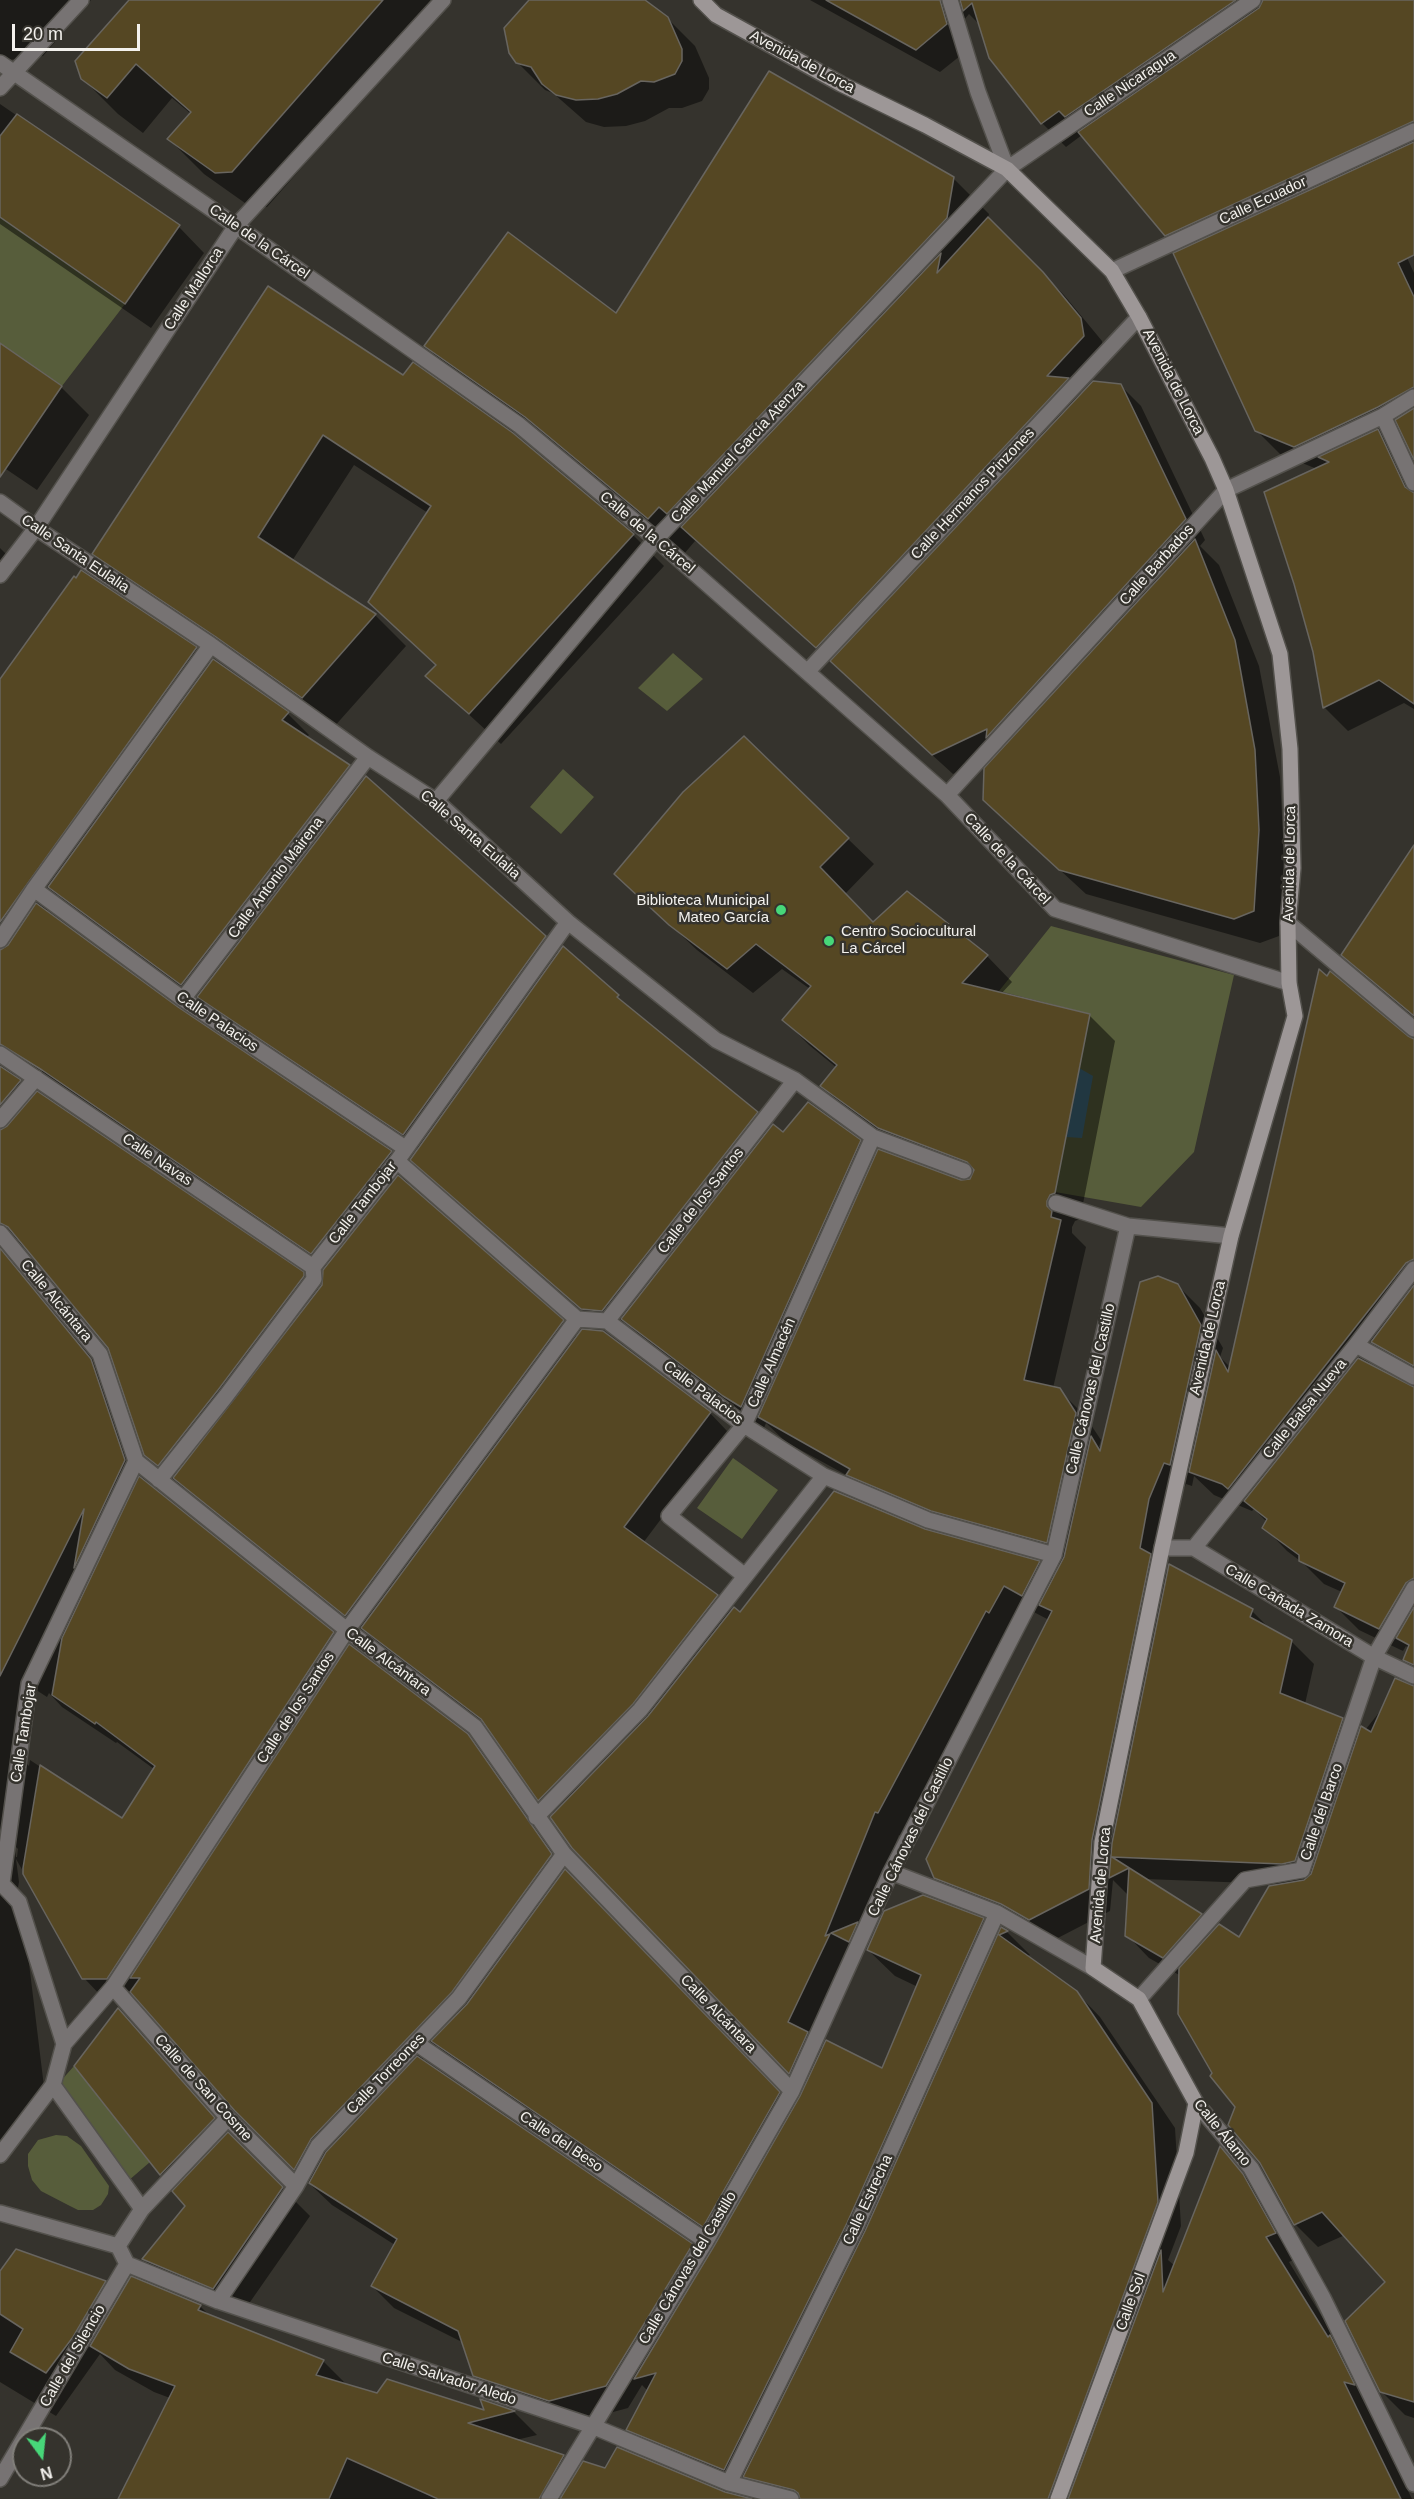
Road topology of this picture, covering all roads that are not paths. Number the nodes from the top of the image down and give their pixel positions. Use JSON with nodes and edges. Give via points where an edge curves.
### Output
{"nodes":[{"id":1,"x":81,"y":0,"type":"edge"},
{"id":2,"x":443,"y":0,"type":"edge"},
{"id":3,"x":701,"y":0,"type":"edge"},
{"id":4,"x":950,"y":0,"type":"edge"},
{"id":5,"x":1253,"y":0,"type":"edge"},
{"id":6,"x":6,"y":68,"type":"edge"},
{"id":7,"x":0,"y":88,"type":"edge"},
{"id":8,"x":1414,"y":131,"type":"edge"},
{"id":9,"x":1007,"y":169,"type":"junction"},
{"id":10,"x":236,"y":226,"type":"junction"},
{"id":11,"x":1112,"y":272,"type":"junction"},
{"id":12,"x":1139,"y":317,"type":"junction"},
{"id":13,"x":1414,"y":398,"type":"edge"},
{"id":14,"x":1383,"y":416,"type":"junction"},
{"id":15,"x":1414,"y":483,"type":"edge"},
{"id":16,"x":1226,"y":490,"type":"junction"},
{"id":17,"x":0,"y":502,"type":"edge"},
{"id":18,"x":36,"y":528,"type":"junction"},
{"id":19,"x":656,"y":539,"type":"junction"},
{"id":20,"x":0,"y":575,"type":"edge"},
{"id":21,"x":212,"y":645,"type":"junction"},
{"id":22,"x":807,"y":672,"type":"junction"},
{"id":23,"x":368,"y":757,"type":"junction"},
{"id":24,"x":947,"y":795,"type":"junction"},
{"id":25,"x":436,"y":801,"type":"junction"},
{"id":26,"x":34,"y":889,"type":"junction"},
{"id":27,"x":568,"y":922,"type":"junction"},
{"id":28,"x":1288,"y":923,"type":"junction"},
{"id":29,"x":0,"y":940,"type":"edge"},
{"id":30,"x":1289,"y":983,"type":"junction"},
{"id":31,"x":183,"y":999,"type":"junction"},
{"id":32,"x":1414,"y":1029,"type":"edge"},
{"id":33,"x":0,"y":1054,"type":"edge"},
{"id":34,"x":36,"y":1078,"type":"junction"},
{"id":35,"x":795,"y":1080,"type":"junction"},
{"id":36,"x":0,"y":1120,"type":"edge"},
{"id":37,"x":873,"y":1137,"type":"junction"},
{"id":38,"x":401,"y":1155,"type":"junction"},
{"id":39,"x":964,"y":1172,"type":"dead end"},
{"id":40,"x":1056,"y":1203,"type":"dead end"},
{"id":41,"x":1128,"y":1227,"type":"junction"},
{"id":42,"x":0,"y":1233,"type":"edge"},
{"id":43,"x":1231,"y":1236,"type":"junction"},
{"id":44,"x":313,"y":1267,"type":"junction"},
{"id":45,"x":1414,"y":1269,"type":"edge"},
{"id":46,"x":577,"y":1319,"type":"junction"},
{"id":47,"x":607,"y":1321,"type":"junction"},
{"id":48,"x":1356,"y":1346,"type":"junction"},
{"id":49,"x":1414,"y":1377,"type":"edge"},
{"id":50,"x":744,"y":1425,"type":"junction"},
{"id":51,"x":136,"y":1461,"type":"junction"},
{"id":52,"x":824,"y":1476,"type":"junction"},
{"id":53,"x":159,"y":1480,"type":"junction"},
{"id":54,"x":1162,"y":1548,"type":"junction"},
{"id":55,"x":1194,"y":1548,"type":"junction"},
{"id":56,"x":1054,"y":1555,"type":"junction"},
{"id":57,"x":745,"y":1576,"type":"junction"},
{"id":58,"x":1414,"y":1588,"type":"edge"},
{"id":59,"x":347,"y":1630,"type":"junction"},
{"id":60,"x":1374,"y":1657,"type":"junction"},
{"id":61,"x":1414,"y":1676,"type":"edge"},
{"id":62,"x":536,"y":1817,"type":"junction"},
{"id":63,"x":564,"y":1854,"type":"junction"},
{"id":64,"x":891,"y":1872,"type":"junction"},
{"id":65,"x":1,"y":1883,"type":"edge"},
{"id":66,"x":997,"y":1913,"type":"junction"},
{"id":67,"x":1093,"y":1968,"type":"junction"},
{"id":68,"x":113,"y":1987,"type":"junction"},
{"id":69,"x":1138,"y":1999,"type":"junction"},
{"id":70,"x":416,"y":2043,"type":"junction"},
{"id":71,"x":64,"y":2044,"type":"junction"},
{"id":72,"x":54,"y":2085,"type":"junction"},
{"id":73,"x":792,"y":2091,"type":"junction"},
{"id":74,"x":1196,"y":2103,"type":"junction"},
{"id":75,"x":228,"y":2118,"type":"junction"},
{"id":76,"x":0,"y":2155,"type":"edge"},
{"id":77,"x":296,"y":2186,"type":"junction"},
{"id":78,"x":142,"y":2209,"type":"junction"},
{"id":79,"x":0,"y":2212,"type":"edge"},
{"id":80,"x":706,"y":2241,"type":"junction"},
{"id":81,"x":118,"y":2246,"type":"junction"},
{"id":82,"x":127,"y":2264,"type":"junction"},
{"id":83,"x":218,"y":2301,"type":"junction"},
{"id":84,"x":592,"y":2426,"type":"junction"},
{"id":85,"x":0,"y":2479,"type":"edge"},
{"id":86,"x":729,"y":2483,"type":"junction"},
{"id":87,"x":1414,"y":2484,"type":"edge"},
{"id":88,"x":549,"y":2499,"type":"edge"},
{"id":89,"x":791,"y":2499,"type":"edge"},
{"id":90,"x":1058,"y":2499,"type":"edge"}],
"edges":[{"from":1,"to":6,"type":"street"},
{"from":2,"to":10,"type":"street","name":"Calle Mallorca"},
{"from":3,"to":9,"type":"street","name":"Avenida de Lorca","via":[[716,15],[757,38]]},
{"from":4,"to":9,"type":"street"},
{"from":5,"to":9,"type":"street","name":"Calle Nicaragua"},
{"from":6,"to":7,"type":"street"},
{"from":6,"to":10,"type":"street","name":"Calle de la Cárcel"},
{"from":8,"to":11,"type":"street","name":"Calle Ecuador"},
{"from":9,"to":11,"type":"street","name":"Avenida de Lorca"},
{"from":9,"to":19,"type":"street","name":"Calle Manuel García Atenza"},
{"from":10,"to":18,"type":"street","name":"Calle Mallorca"},
{"from":10,"to":19,"type":"street","name":"Calle de la Cárcel","via":[[519,425]]},
{"from":11,"to":12,"type":"street","name":"Avenida de Lorca"},
{"from":12,"to":16,"type":"street","name":"Avenida de Lorca"},
{"from":12,"to":22,"type":"street","name":"Calle Hermanos Pinzones"},
{"from":13,"to":14,"type":"street","name":"Calle Barbados"},
{"from":14,"to":15,"type":"street"},
{"from":14,"to":16,"type":"street","name":"Calle Barbados"},
{"from":16,"to":24,"type":"street","name":"Calle Barbados"},
{"from":16,"to":28,"type":"street","name":"Avenida de Lorca","via":[[1280,654],[1290,749],[1293,868]]},
{"from":17,"to":18,"type":"street","name":"Calle Santa Eulalia"},
{"from":18,"to":20,"type":"street","name":"Calle Mallorca"},
{"from":18,"to":21,"type":"street","name":"Calle Santa Eulalia"},
{"from":19,"to":22,"type":"street","name":"Calle de la Cárcel"},
{"from":19,"to":25,"type":"street","name":"Calle Manuel García Atenza"},
{"from":21,"to":23,"type":"street","name":"Calle Santa Eulalia"},
{"from":21,"to":26,"type":"street"},
{"from":22,"to":24,"type":"street","name":"Calle de la Cárcel"},
{"from":23,"to":25,"type":"street","name":"Calle Santa Eulalia"},
{"from":23,"to":31,"type":"street","name":"Calle Antonio Mairena"},
{"from":24,"to":30,"type":"street","name":"Calle de la Cárcel","via":[[1055,909]]},
{"from":25,"to":27,"type":"street","name":"Calle Santa Eulalia"},
{"from":26,"to":29,"type":"street"},
{"from":26,"to":31,"type":"street","name":"Calle Palacios"},
{"from":27,"to":35,"type":"street","name":"Calle Santa Eulalia","via":[[716,1040]]},
{"from":27,"to":38,"type":"street","name":"Calle Tambojar"},
{"from":28,"to":30,"type":"street","name":"Avenida de Lorca"},
{"from":28,"to":32,"type":"street"},
{"from":30,"to":43,"type":"street","name":"Avenida de Lorca","via":[[1295,1016]]},
{"from":31,"to":38,"type":"street","name":"Calle Palacios"},
{"from":33,"to":34,"type":"street","name":"Calle Navas"},
{"from":34,"to":36,"type":"street"},
{"from":34,"to":44,"type":"street","name":"Calle Navas"},
{"from":35,"to":37,"type":"street","name":"Calle Santa Eulalia"},
{"from":35,"to":47,"type":"street","name":"Calle de los Santos"},
{"from":37,"to":39,"type":"street","name":"Calle Santa Eulalia"},
{"from":37,"to":50,"type":"street","name":"Calle Almacén"},
{"from":38,"to":44,"type":"street","name":"Calle Tambojar"},
{"from":38,"to":46,"type":"street","name":"Calle Palacios"},
{"from":40,"to":41,"type":"street"},
{"from":41,"to":43,"type":"street"},
{"from":41,"to":56,"type":"street","name":"Calle Cánovas del Castillo"},
{"from":42,"to":51,"type":"street","name":"Calle Alcántara","via":[[100,1354]]},
{"from":43,"to":54,"type":"street","name":"Avenida de Lorca"},
{"from":44,"to":53,"type":"street","name":"Calle Tambojar","via":[[314,1279]]},
{"from":45,"to":48,"type":"street","name":"Calle Balsa Nueva"},
{"from":46,"to":47,"type":"street"},
{"from":46,"to":59,"type":"street","name":"Calle de los Santos"},
{"from":47,"to":50,"type":"street","name":"Calle Palacios"},
{"from":48,"to":49,"type":"street"},
{"from":48,"to":55,"type":"street","name":"Calle Balsa Nueva"},
{"from":50,"to":52,"type":"street","name":"Calle Palacios"},
{"from":50,"to":57,"type":"street","name":"Calle Almacén","via":[[669,1516]]},
{"from":51,"to":53,"type":"street","name":"Calle Alcántara"},
{"from":51,"to":65,"type":"street","name":"Calle Tambojar","via":[[29,1683]]},
{"from":52,"to":56,"type":"street","name":"Calle Palacios","via":[[928,1520]]},
{"from":52,"to":57,"type":"street"},
{"from":53,"to":59,"type":"street","name":"Calle Alcántara"},
{"from":54,"to":55,"type":"street"},
{"from":54,"to":67,"type":"street","name":"Avenida de Lorca","via":[[1102,1842]]},
{"from":55,"to":60,"type":"street","name":"Calle Cañada Zamora"},
{"from":56,"to":64,"type":"street","name":"Calle Cánovas del Castillo"},
{"from":57,"to":62,"type":"street","via":[[640,1710]]},
{"from":58,"to":60,"type":"street","name":"Calle del Barco"},
{"from":59,"to":62,"type":"street","name":"Calle Alcántara","via":[[475,1727]]},
{"from":59,"to":68,"type":"street","name":"Calle de los Santos"},
{"from":60,"to":61,"type":"street","name":"Calle Cañada Zamora"},
{"from":60,"to":69,"type":"street","name":"Calle del Barco","via":[[1302,1870],[1245,1880]]},
{"from":62,"to":63,"type":"street","name":"Calle Alcántara"},
{"from":63,"to":70,"type":"street","name":"Calle Torreones","via":[[459,1998]]},
{"from":63,"to":73,"type":"street","name":"Calle Alcántara"},
{"from":64,"to":66,"type":"street","name":"Calle Álamo"},
{"from":64,"to":73,"type":"street","name":"Calle Cánovas del Castillo"},
{"from":65,"to":71,"type":"street","name":"Calle Tambojar","via":[[19,1902]]},
{"from":66,"to":67,"type":"street","name":"Calle Álamo"},
{"from":66,"to":86,"type":"street","name":"Calle Estrecha","via":[[856,2227]]},
{"from":67,"to":69,"type":"street","name":"Calle Álamo"},
{"from":68,"to":71,"type":"street","name":"Calle de los Santos"},
{"from":68,"to":75,"type":"street","name":"Calle de San Cosme"},
{"from":69,"to":74,"type":"street","name":"Calle Álamo"},
{"from":70,"to":77,"type":"street","name":"Calle Torreones","via":[[318,2146]]},
{"from":70,"to":80,"type":"street","name":"Calle del Beso"},
{"from":71,"to":72,"type":"street"},
{"from":72,"to":76,"type":"street"},
{"from":72,"to":78,"type":"street"},
{"from":73,"to":80,"type":"street","name":"Calle Cánovas del Castillo"},
{"from":74,"to":87,"type":"street","name":"Calle Álamo","via":[[1251,2168],[1323,2298]]},
{"from":74,"to":90,"type":"street","name":"Calle Sol","via":[[1186,2153]]},
{"from":75,"to":77,"type":"street","name":"Calle de San Cosme"},
{"from":75,"to":78,"type":"street"},
{"from":77,"to":83,"type":"street","name":"Calle Torreones"},
{"from":78,"to":81,"type":"street"},
{"from":79,"to":81,"type":"street"},
{"from":80,"to":84,"type":"street","name":"Calle Cánovas del Castillo"},
{"from":81,"to":82,"type":"street"},
{"from":82,"to":83,"type":"street","name":"Calle Salvador Aledo"},
{"from":82,"to":85,"type":"street","name":"Calle del Silencio"},
{"from":83,"to":84,"type":"street","name":"Calle Salvador Aledo"},
{"from":84,"to":86,"type":"street","name":"Calle Salvador Aledo"},
{"from":84,"to":88,"type":"street","name":"Calle Cánovas del Castillo"},
{"from":86,"to":89,"type":"street","name":"Calle Salvador Aledo"}]}
